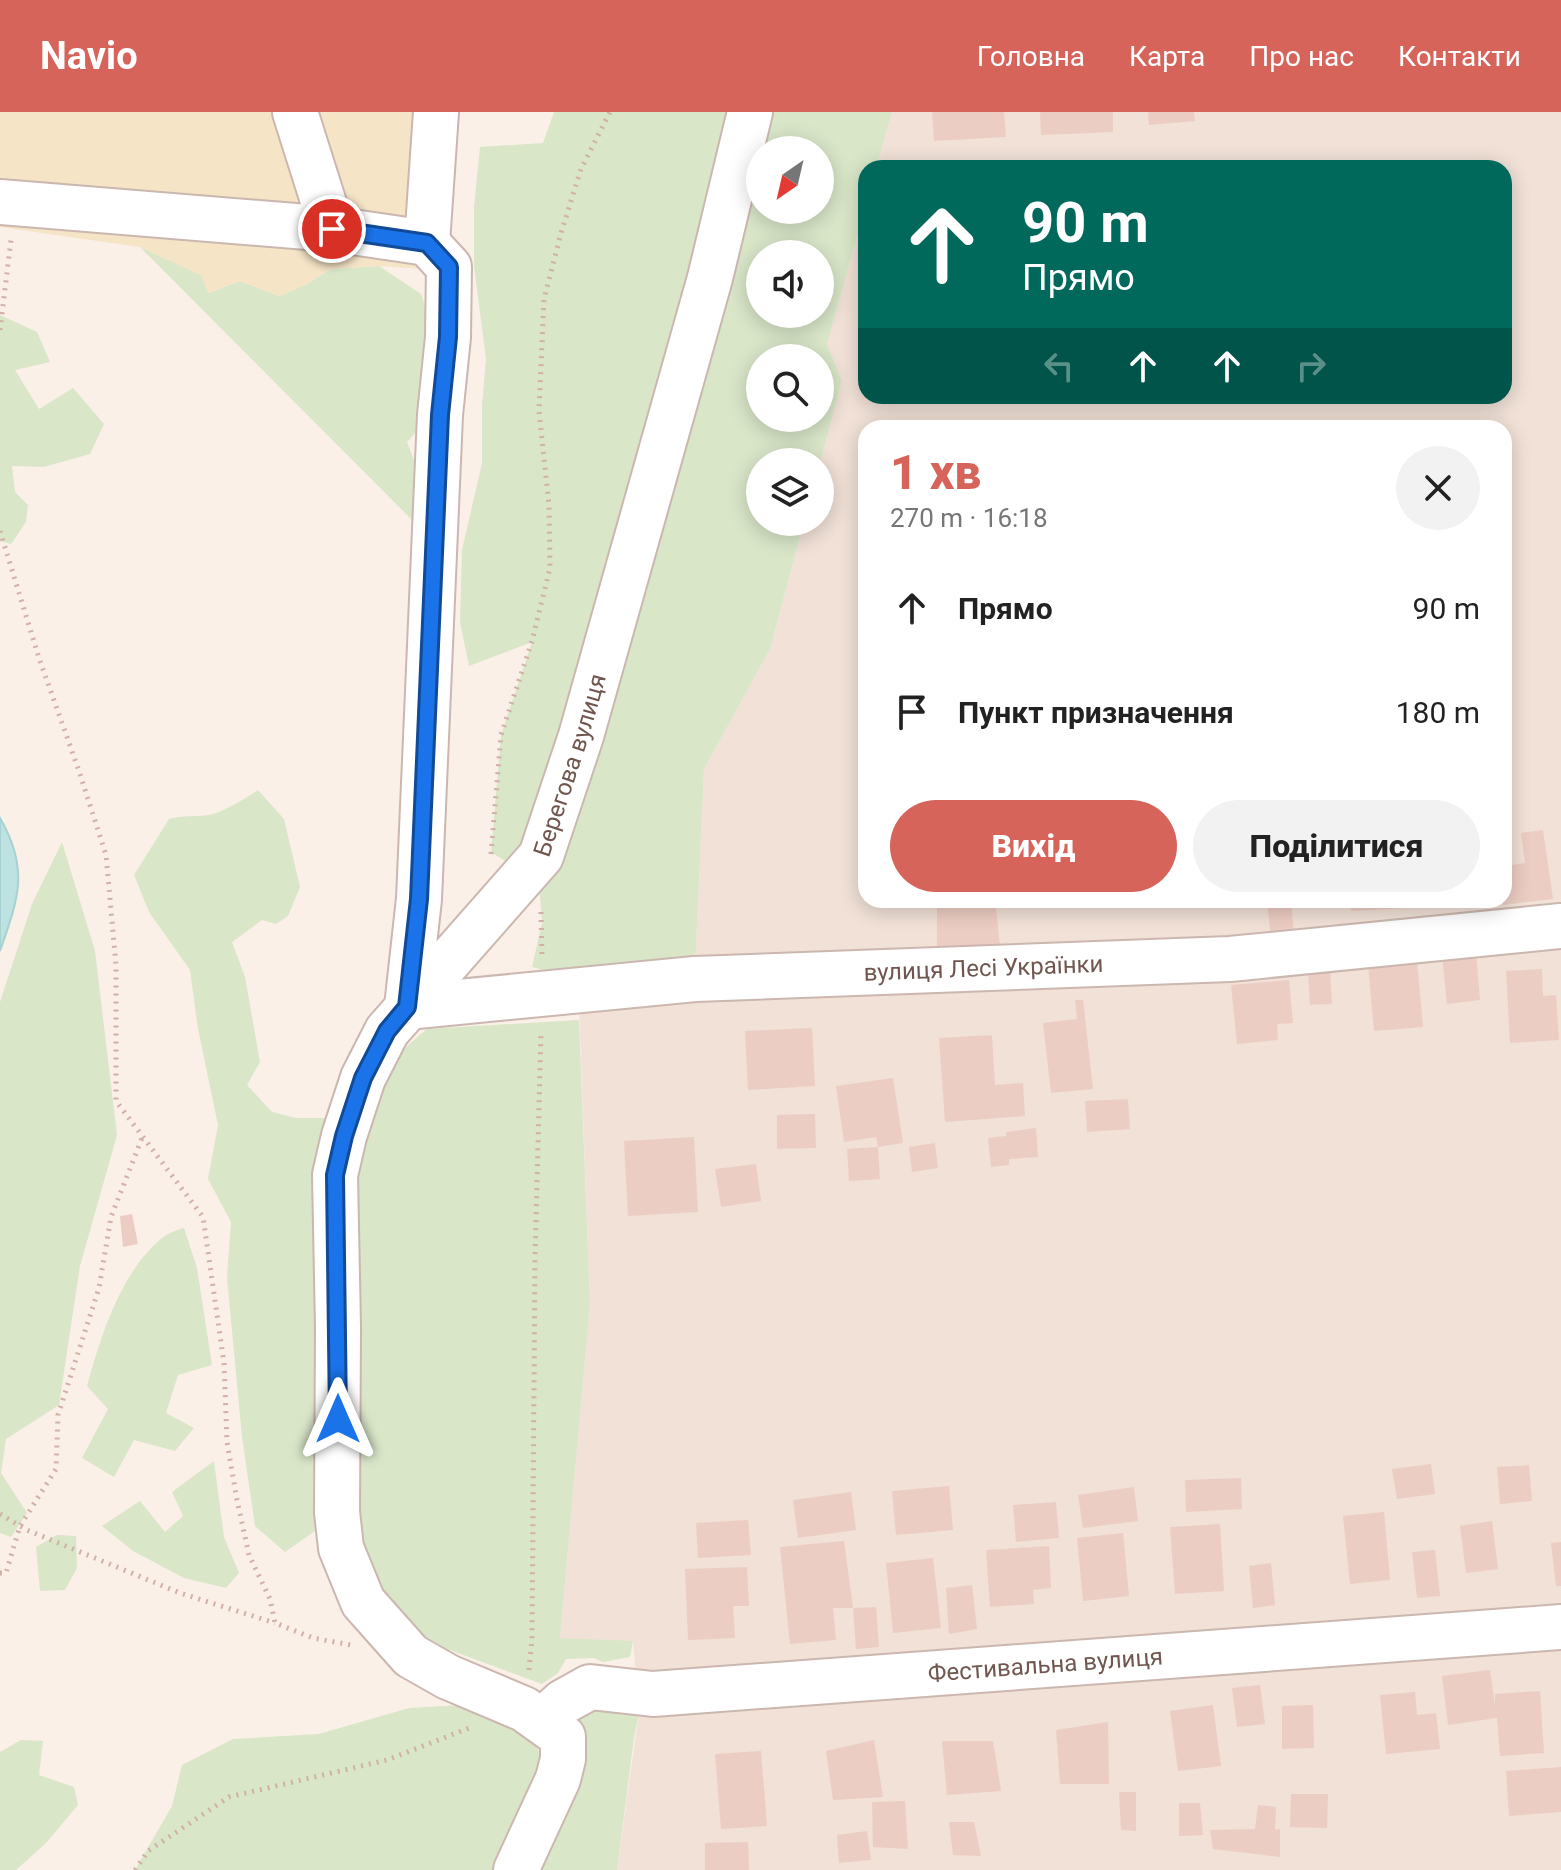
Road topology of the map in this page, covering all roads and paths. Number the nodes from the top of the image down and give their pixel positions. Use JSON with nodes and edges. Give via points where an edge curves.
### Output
{"nodes":[{"id":1,"x":295,"y":112,"type":"edge"},
{"id":2,"x":436,"y":112,"type":"edge"},
{"id":3,"x":610,"y":112,"type":"edge"},
{"id":4,"x":750,"y":112,"type":"edge"},
{"id":5,"x":11,"y":203,"type":"edge"},
{"id":6,"x":332,"y":229,"type":"junction"},
{"id":7,"x":427,"y":243,"type":"junction"},
{"id":8,"x":0,"y":330,"type":"edge"},
{"id":9,"x":0,"y":531,"type":"edge"},
{"id":10,"x":541,"y":856,"type":"junction"},
{"id":11,"x":489,"y":867,"type":"dead end"},
{"id":12,"x":1561,"y":926,"type":"edge"},
{"id":13,"x":542,"y":994,"type":"junction"},
{"id":14,"x":407,"y":1007,"type":"junction"},
{"id":15,"x":143,"y":1137,"type":"junction"},
{"id":16,"x":0,"y":1514,"type":"edge"},
{"id":17,"x":20,"y":1526,"type":"junction"},
{"id":18,"x":0,"y":1573,"type":"edge"},
{"id":19,"x":275,"y":1623,"type":"junction"},
{"id":20,"x":1561,"y":1627,"type":"edge"},
{"id":21,"x":355,"y":1646,"type":"dead end"},
{"id":22,"x":533,"y":1715,"type":"junction"},
{"id":23,"x":135,"y":1870,"type":"edge"},
{"id":24,"x":516,"y":1870,"type":"edge"}],
"edges":[{"from":1,"to":6,"type":"street"},
{"from":2,"to":7,"type":"street"},
{"from":3,"to":11,"type":"path","via":[[581,169],[544,299],[539,411],[550,568],[501,735]]},
{"from":4,"to":10,"type":"street","name":"Берегова вулиця","via":[[710,278],[586,721]]},
{"from":5,"to":6,"type":"street"},
{"from":5,"to":8,"type":"path"},
{"from":6,"to":7,"type":"street"},
{"from":7,"to":14,"type":"street","via":[[449,267],[448,337],[419,899]]},
{"from":9,"to":15,"type":"path","via":[[106,855],[116,965],[116,1101]]},
{"from":10,"to":13,"type":"path"},
{"from":10,"to":14,"type":"street","name":"Берегова вулиця"},
{"from":12,"to":13,"type":"street","name":"вулиця Лесі Українки","via":[[1230,959],[695,979]]},
{"from":13,"to":14,"type":"street","name":"вулиця Лесі Українки"},
{"from":13,"to":22,"type":"path"},
{"from":14,"to":22,"type":"street","name":"Берегова вулиця","via":[[387,1031],[363,1078],[335,1175],[341,1548],[363,1602],[411,1656]]},
{"from":15,"to":17,"type":"path","via":[[111,1217],[99,1288],[58,1415],[56,1469]]},
{"from":15,"to":19,"type":"path","via":[[203,1217],[237,1500],[249,1555]]},
{"from":16,"to":17,"type":"path"},
{"from":17,"to":18,"type":"path","via":[[6,1573]]},
{"from":17,"to":19,"type":"path","via":[[180,1593]]},
{"from":19,"to":21,"type":"path"},
{"from":20,"to":22,"type":"street","name":"Фестивальна вулиця","via":[[653,1694],[590,1687]]},
{"from":22,"to":23,"type":"path","via":[[463,1730],[387,1760],[229,1797],[148,1851]]},
{"from":22,"to":24,"type":"street","via":[[563,1737],[563,1759]]}]}
